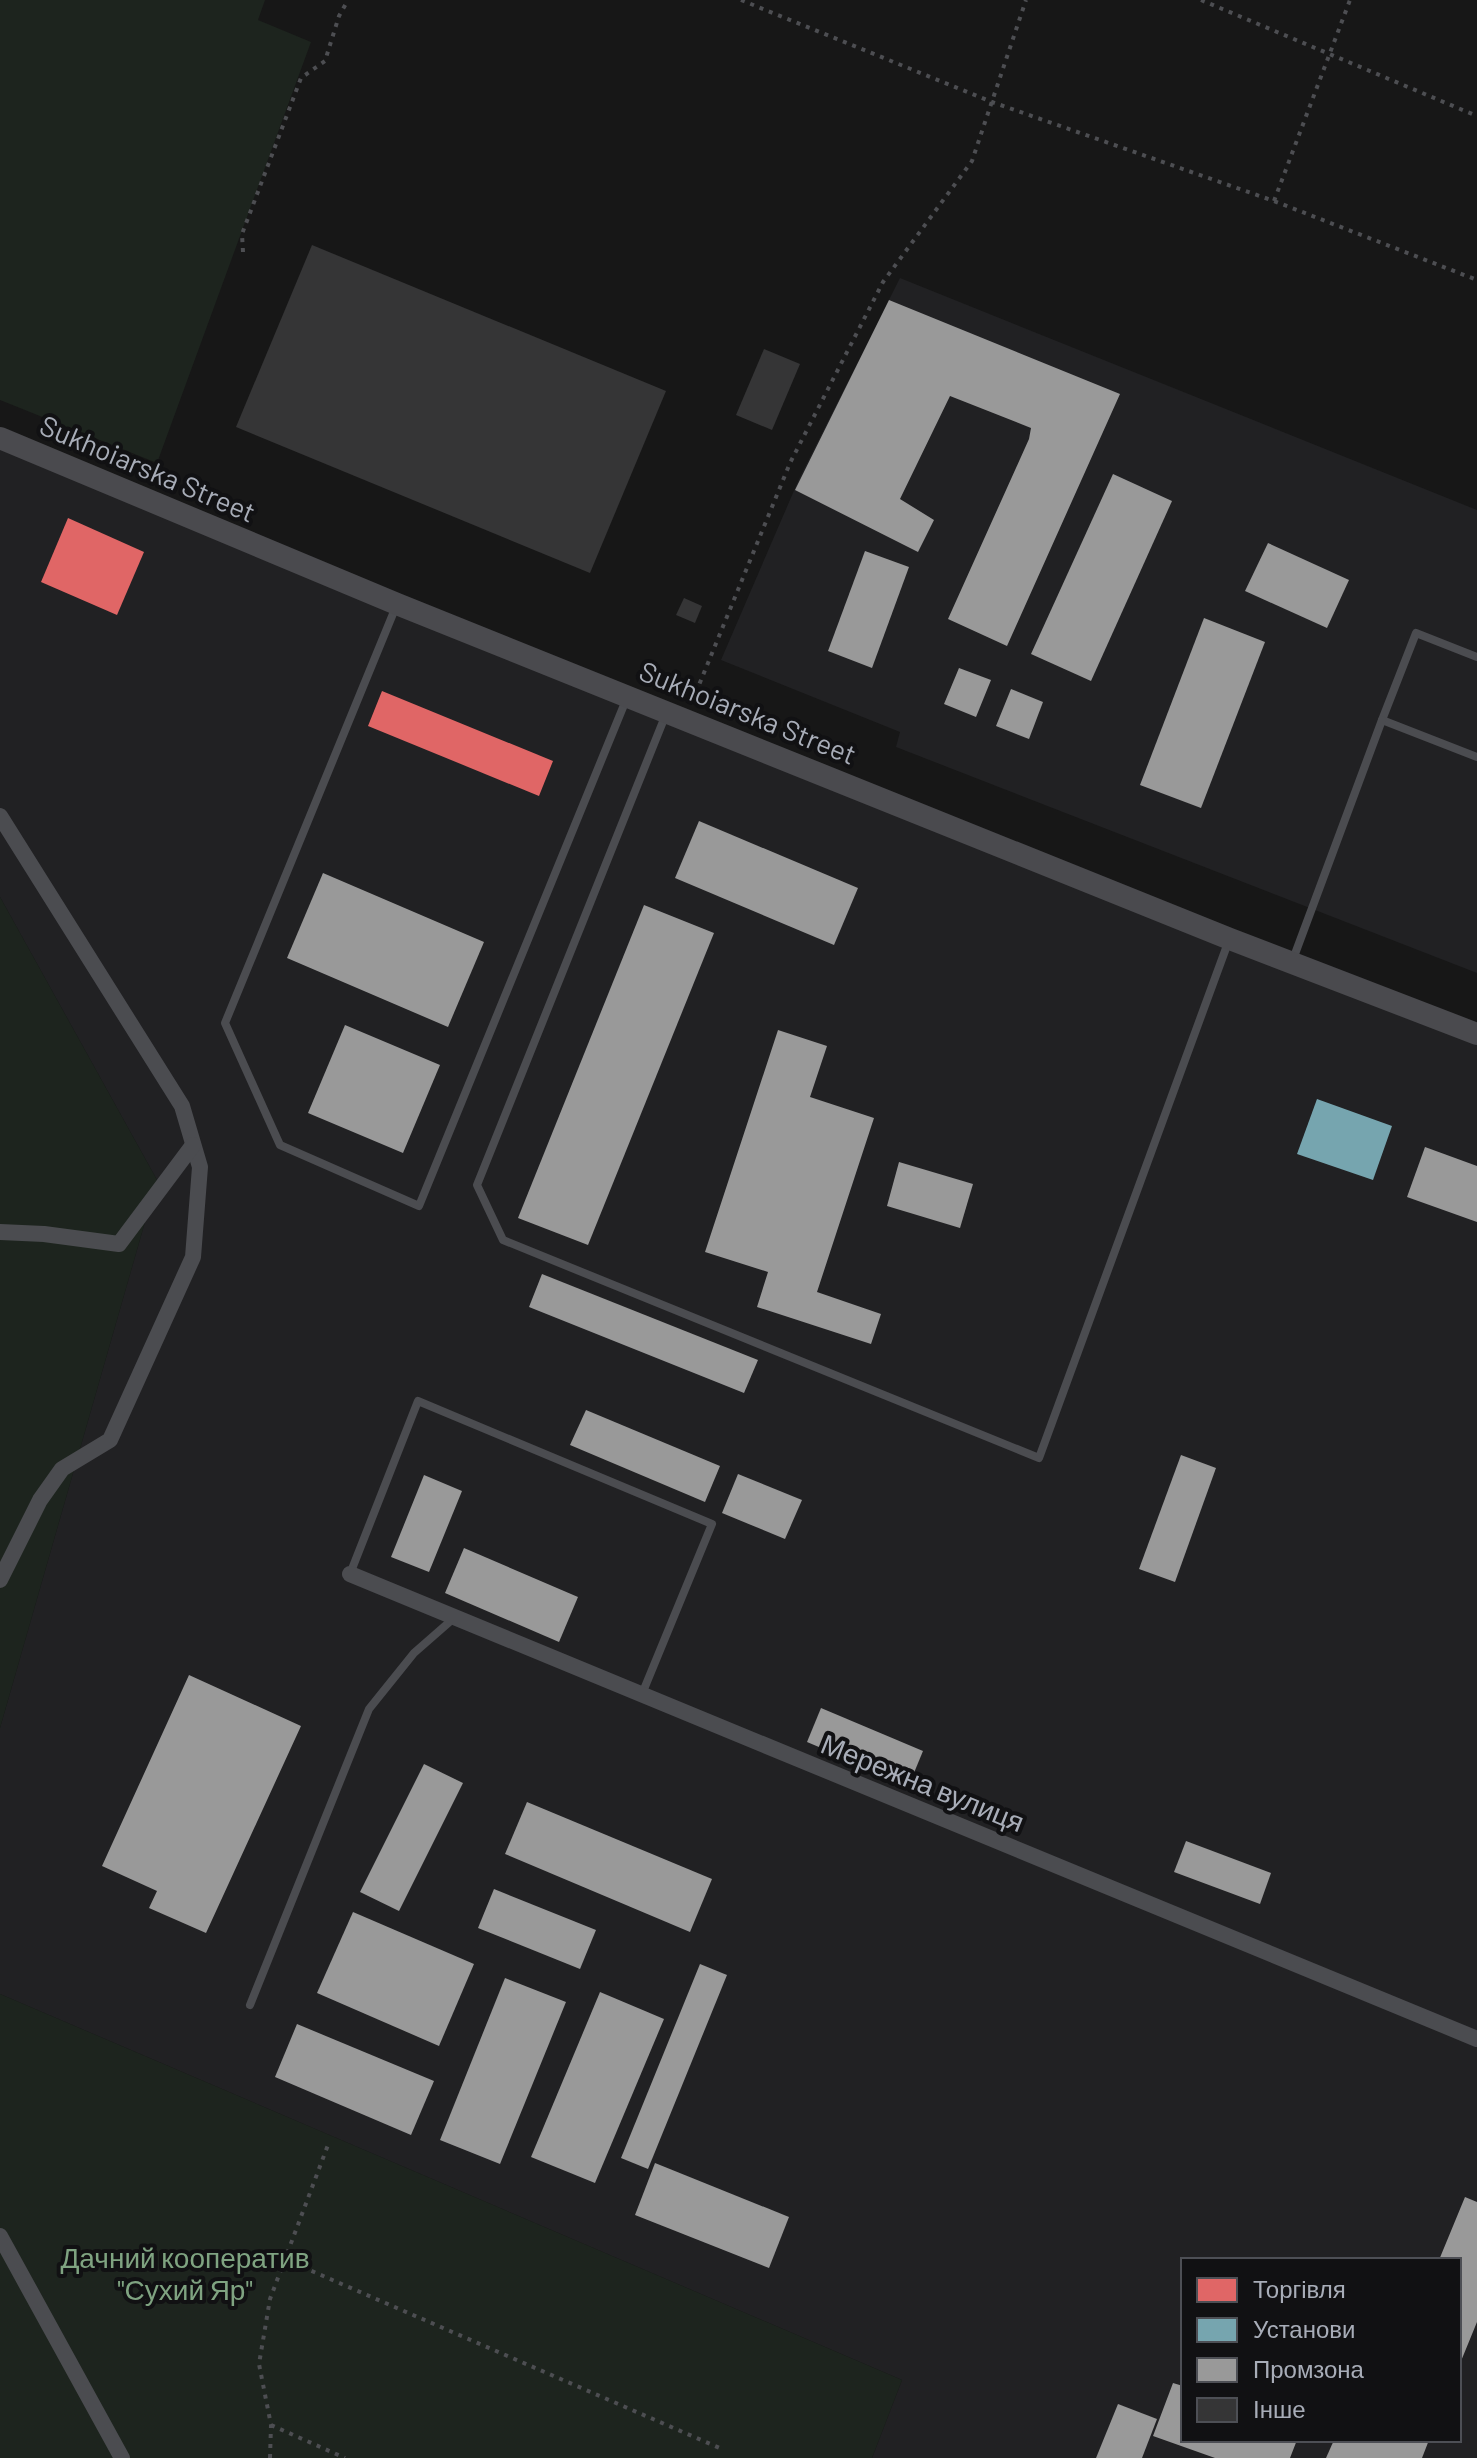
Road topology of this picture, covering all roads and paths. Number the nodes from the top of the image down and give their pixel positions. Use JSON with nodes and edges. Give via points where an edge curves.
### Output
{"nodes":[{"id":1,"x":348,"y":0,"type":"edge"},
{"id":2,"x":741,"y":0,"type":"edge"},
{"id":3,"x":1026,"y":0,"type":"edge"},
{"id":4,"x":1201,"y":0,"type":"edge"},
{"id":5,"x":1350,"y":0,"type":"edge"},
{"id":6,"x":1330,"y":54,"type":"junction"},
{"id":7,"x":992,"y":102,"type":"junction"},
{"id":8,"x":1477,"y":116,"type":"edge"},
{"id":9,"x":1274,"y":201,"type":"junction"},
{"id":10,"x":243,"y":252,"type":"dead end"},
{"id":11,"x":1477,"y":280,"type":"edge"},
{"id":12,"x":0,"y":438,"type":"edge"},
{"id":13,"x":397,"y":604,"type":"junction"},
{"id":14,"x":1477,"y":657,"type":"edge"},
{"id":15,"x":628,"y":695,"type":"junction"},
{"id":16,"x":676,"y":715,"type":"junction"},
{"id":17,"x":1382,"y":720,"type":"junction"},
{"id":18,"x":1477,"y":757,"type":"edge"},
{"id":19,"x":0,"y":816,"type":"edge"},
{"id":20,"x":1230,"y":939,"type":"junction"},
{"id":21,"x":1292,"y":962,"type":"junction"},
{"id":22,"x":1477,"y":1034,"type":"edge"},
{"id":23,"x":193,"y":1145,"type":"junction"},
{"id":24,"x":0,"y":1232,"type":"edge"},
{"id":25,"x":350,"y":1574,"type":"joint"},
{"id":26,"x":0,"y":1580,"type":"edge"},
{"id":27,"x":455,"y":1617,"type":"junction"},
{"id":28,"x":642,"y":1694,"type":"junction"},
{"id":29,"x":250,"y":2005,"type":"dead end"},
{"id":30,"x":1477,"y":2039,"type":"edge"},
{"id":31,"x":328,"y":2145,"type":"dead end"},
{"id":32,"x":0,"y":2236,"type":"edge"},
{"id":33,"x":284,"y":2259,"type":"junction"},
{"id":34,"x":271,"y":2425,"type":"junction"},
{"id":35,"x":722,"y":2449,"type":"dead end"},
{"id":36,"x":122,"y":2458,"type":"edge"},
{"id":37,"x":270,"y":2458,"type":"edge"},
{"id":38,"x":345,"y":2458,"type":"edge"}],
"edges":[{"from":1,"to":10,"type":"path","via":[[325,61],[301,78],[242,234]]},
{"from":2,"to":7,"type":"path"},
{"from":3,"to":7,"type":"path"},
{"from":4,"to":6,"type":"path"},
{"from":5,"to":6,"type":"path"},
{"from":6,"to":8,"type":"path"},
{"from":6,"to":9,"type":"path"},
{"from":7,"to":9,"type":"path"},
{"from":7,"to":16,"type":"path","via":[[972,161],[883,282],[790,463]]},
{"from":9,"to":11,"type":"path"},
{"from":12,"to":13,"type":"street","name":"Sukhoiarska Street"},
{"from":13,"to":15,"type":"street","name":"Sukhoiarska Street"},
{"from":13,"to":15,"type":"lane","via":[[225,1023],[280,1145],[419,1206]]},
{"from":14,"to":17,"type":"lane","via":[[1416,633]]},
{"from":15,"to":16,"type":"street","name":"Sukhoiarska Street"},
{"from":16,"to":20,"type":"street","name":"Sukhoiarska Street"},
{"from":16,"to":20,"type":"lane","via":[[477,1185],[503,1240],[1039,1458]]},
{"from":17,"to":18,"type":"lane"},
{"from":17,"to":21,"type":"lane"},
{"from":19,"to":23,"type":"street","via":[[182,1106]]},
{"from":20,"to":21,"type":"street","name":"Sukhoiarska Street"},
{"from":21,"to":22,"type":"street","name":"Sukhoiarska Street"},
{"from":23,"to":24,"type":"street","via":[[119,1244]]},
{"from":23,"to":26,"type":"street","via":[[200,1167],[193,1257],[187,1271],[110,1440],[62,1469],[40,1500]]},
{"from":25,"to":27,"type":"street","name":"Мережна вулиця"},
{"from":25,"to":28,"type":"lane","via":[[418,1401],[712,1524]]},
{"from":27,"to":28,"type":"street","name":"Мережна вулиця"},
{"from":27,"to":29,"type":"lane","via":[[414,1653],[369,1709]]},
{"from":28,"to":30,"type":"street","name":"Мережна вулиця"},
{"from":31,"to":33,"type":"path"},
{"from":32,"to":36,"type":"street"},
{"from":33,"to":34,"type":"path","via":[[270,2299],[259,2364]]},
{"from":33,"to":35,"type":"path"},
{"from":34,"to":37,"type":"path"},
{"from":34,"to":38,"type":"path"}]}
